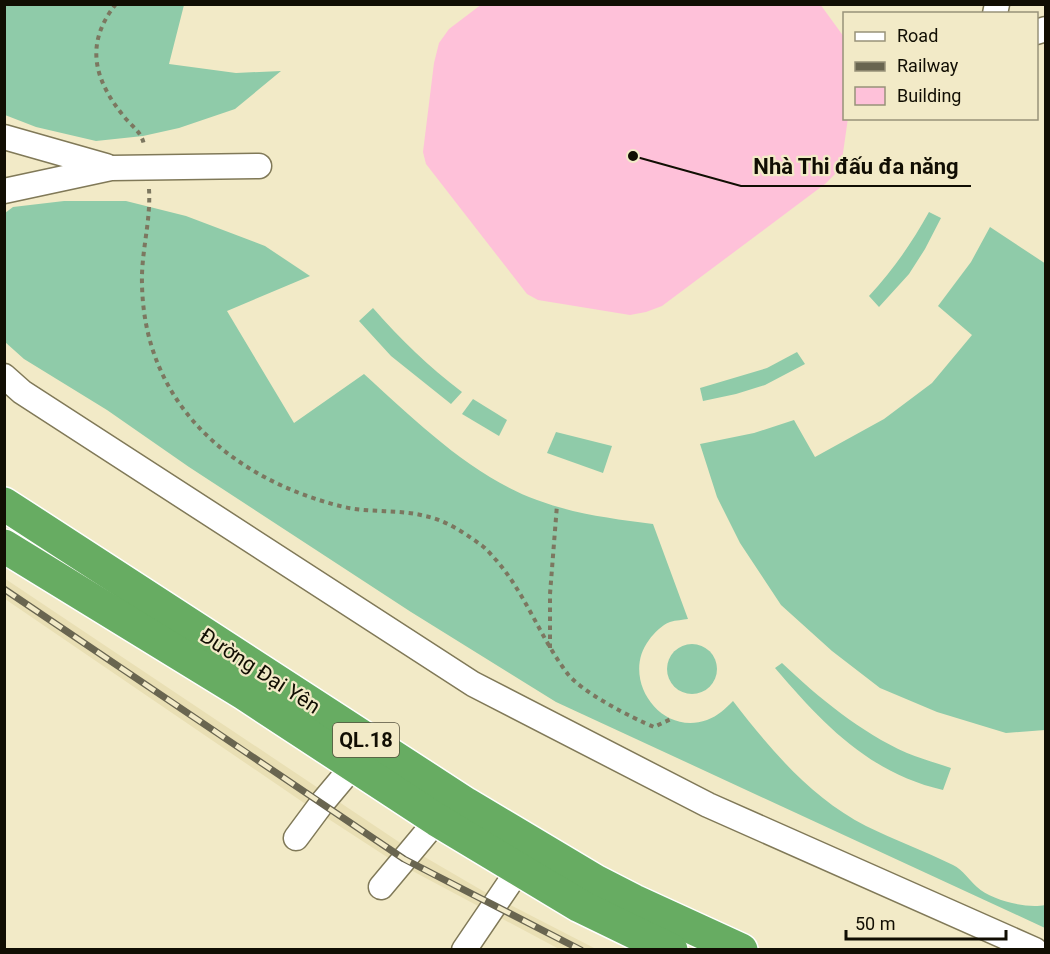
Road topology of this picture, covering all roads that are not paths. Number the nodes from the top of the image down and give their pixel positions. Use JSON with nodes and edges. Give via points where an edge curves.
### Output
{"nodes":[{"id":1,"x":4,"y":137,"type":"edge"},
{"id":2,"x":259,"y":166,"type":"dead end"},
{"id":3,"x":111,"y":168,"type":"junction"},
{"id":4,"x":4,"y":191,"type":"edge"},
{"id":5,"x":4,"y":376,"type":"edge"},
{"id":6,"x":4,"y":504,"type":"edge"},
{"id":7,"x":4,"y":546,"type":"edge"},
{"id":8,"x":353,"y":766,"type":"junction"},
{"id":9,"x":437,"y":820,"type":"junction"},
{"id":10,"x":296,"y":838,"type":"dead end"},
{"id":11,"x":519,"y":870,"type":"junction"},
{"id":12,"x":381,"y":887,"type":"dead end"},
{"id":13,"x":464,"y":950,"type":"edge"},
{"id":14,"x":671,"y":950,"type":"edge"},
{"id":15,"x":741,"y":950,"type":"edge"},
{"id":16,"x":1035,"y":950,"type":"edge"}],
"edges":[{"from":1,"to":3,"type":"street"},
{"from":2,"to":3,"type":"street"},
{"from":3,"to":4,"type":"street"},
{"from":5,"to":16,"type":"street","via":[[22,392],[473,684],[708,805]]},
{"from":6,"to":15,"type":"highway","name":"Đường Đại Yên","number":"QL.18","via":[[465,804],[595,881]]},
{"from":7,"to":8,"type":"highway","name":"Đường Đại Yên","number":"QL.18","via":[[245,694]]},
{"from":8,"to":9,"type":"highway","name":"Đường Đại Yên","number":"QL.18"},
{"from":8,"to":10,"type":"street"},
{"from":9,"to":11,"type":"highway","name":"Đường Đại Yên","number":"QL.18"},
{"from":9,"to":12,"type":"street"},
{"from":11,"to":13,"type":"street"},
{"from":11,"to":14,"type":"highway","name":"Đường Đại Yên","number":"QL.18","via":[[580,906]]}]}
